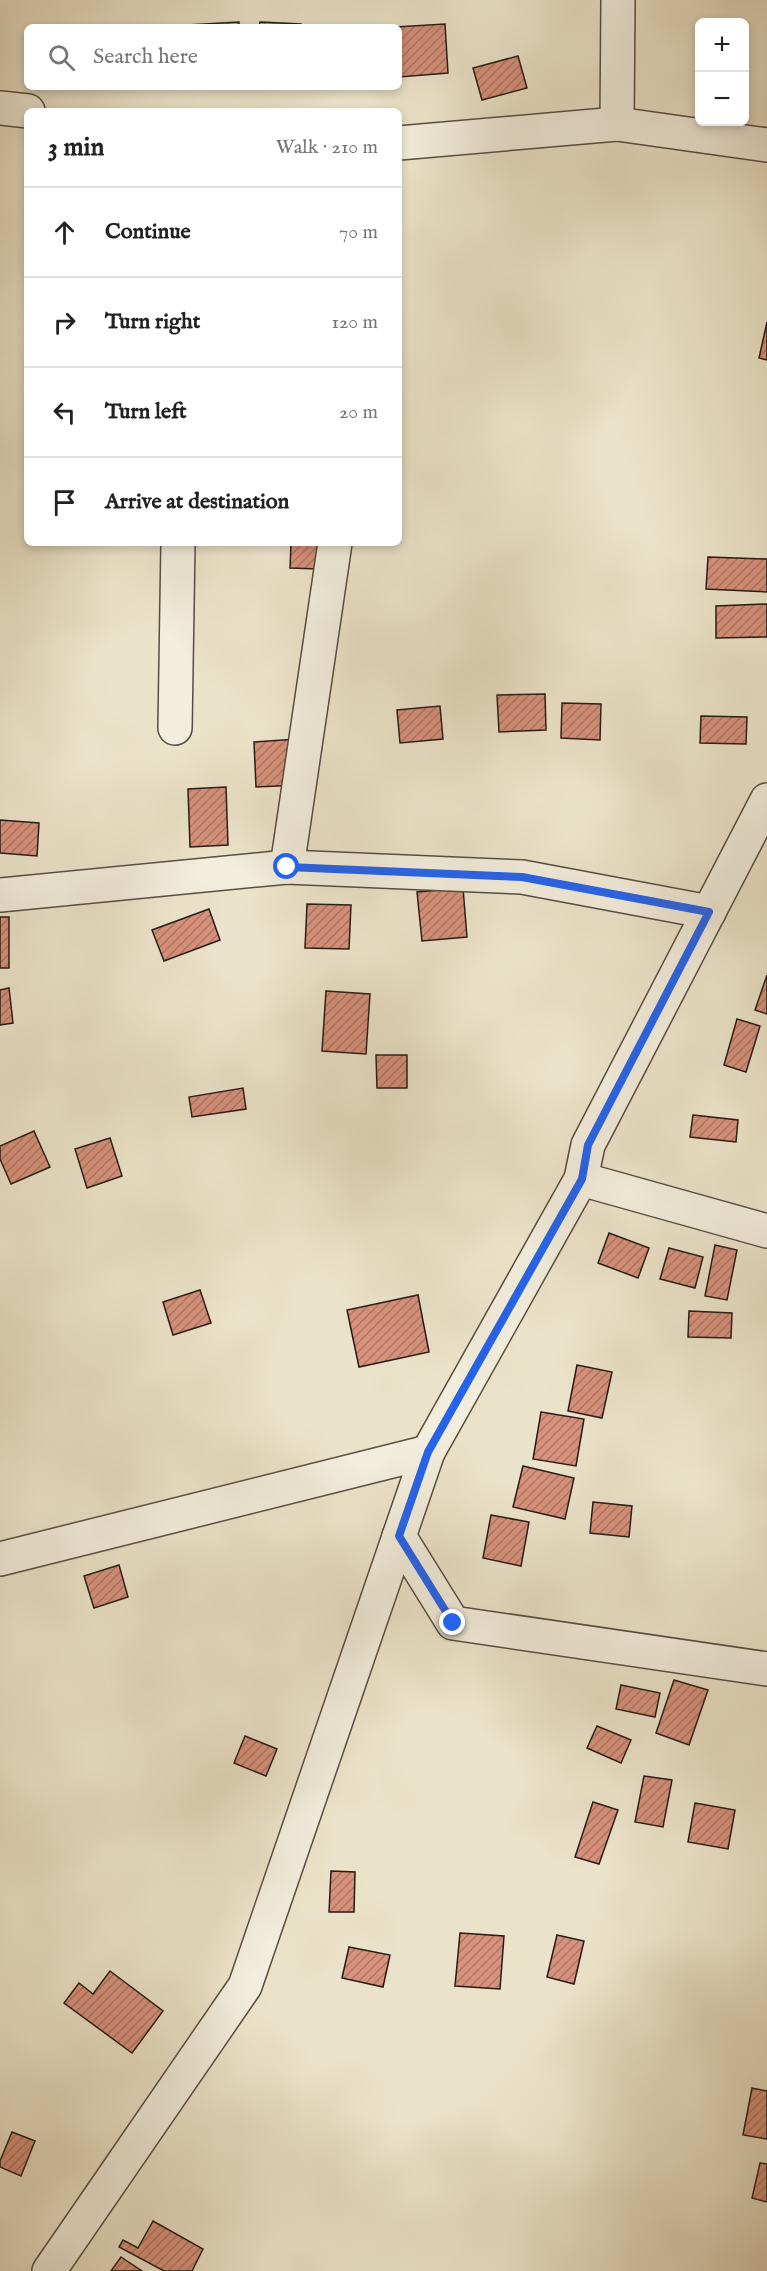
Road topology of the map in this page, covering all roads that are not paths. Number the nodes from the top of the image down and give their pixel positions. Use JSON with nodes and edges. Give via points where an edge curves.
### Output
{"nodes":[{"id":1,"x":618,"y":0,"type":"edge"},
{"id":2,"x":0,"y":108,"type":"edge"},
{"id":3,"x":24,"y":111,"type":"edge"},
{"id":4,"x":617,"y":124,"type":"junction"},
{"id":5,"x":402,"y":143,"type":"edge"},
{"id":6,"x":767,"y":145,"type":"edge"},
{"id":7,"x":178,"y":546,"type":"edge"},
{"id":8,"x":335,"y":546,"type":"edge"},
{"id":9,"x":175,"y":728,"type":"dead end"},
{"id":10,"x":767,"y":800,"type":"edge"},
{"id":11,"x":287,"y":867,"type":"junction"},
{"id":12,"x":0,"y":896,"type":"edge"},
{"id":13,"x":709,"y":912,"type":"junction"},
{"id":14,"x":582,"y":1179,"type":"junction"},
{"id":15,"x":767,"y":1231,"type":"edge"},
{"id":16,"x":428,"y":1452,"type":"junction"},
{"id":17,"x":399,"y":1536,"type":"junction"},
{"id":18,"x":0,"y":1559,"type":"edge"},
{"id":19,"x":766,"y":1665,"type":"edge"},
{"id":20,"x":49,"y":2271,"type":"edge"}],
"edges":[{"from":1,"to":4,"type":"street"},
{"from":2,"to":3,"type":"street"},
{"from":4,"to":5,"type":"street"},
{"from":4,"to":6,"type":"street"},
{"from":7,"to":9,"type":"street"},
{"from":8,"to":11,"type":"street"},
{"from":10,"to":13,"type":"street"},
{"from":11,"to":12,"type":"street"},
{"from":11,"to":13,"type":"street","via":[[522,877]]},
{"from":13,"to":14,"type":"street","via":[[588,1145]]},
{"from":14,"to":15,"type":"street"},
{"from":14,"to":16,"type":"street"},
{"from":16,"to":17,"type":"street"},
{"from":16,"to":18,"type":"street"},
{"from":17,"to":19,"type":"street","via":[[453,1623]]},
{"from":17,"to":20,"type":"street","via":[[245,1986]]}]}
